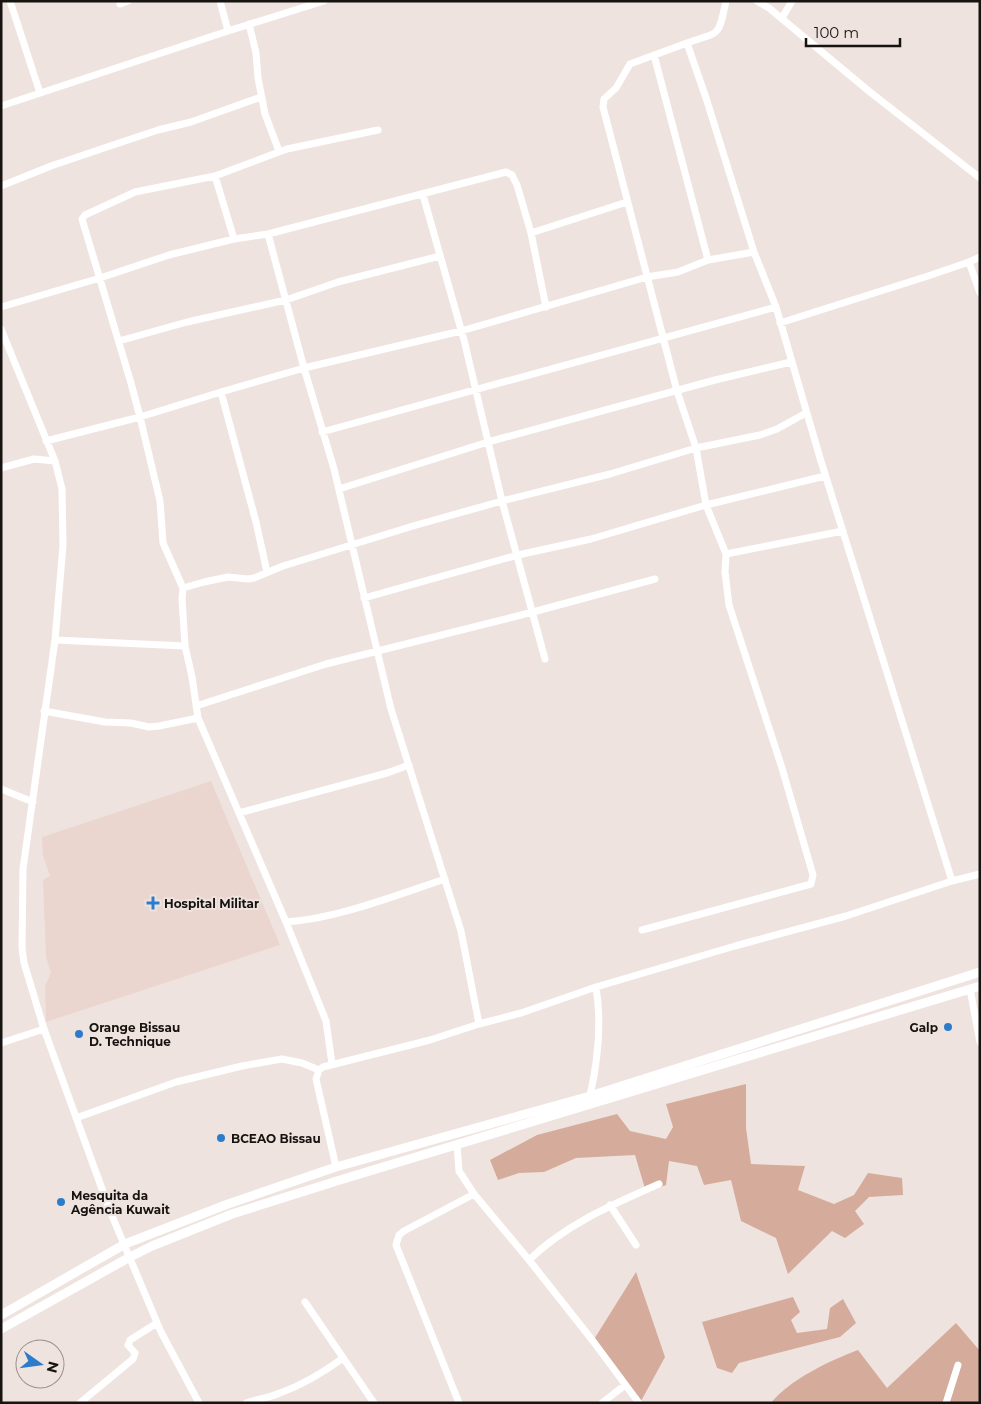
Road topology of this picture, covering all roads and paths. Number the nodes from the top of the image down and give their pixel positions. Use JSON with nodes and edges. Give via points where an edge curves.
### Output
{"nodes":[{"id":1,"x":10,"y":1,"type":"edge"},
{"id":2,"x":128,"y":1,"type":"edge"},
{"id":3,"x":220,"y":1,"type":"edge"},
{"id":4,"x":324,"y":1,"type":"edge"},
{"id":5,"x":726,"y":1,"type":"edge"},
{"id":6,"x":757,"y":1,"type":"edge"},
{"id":7,"x":792,"y":1,"type":"edge"},
{"id":8,"x":120,"y":4,"type":"dead end"},
{"id":9,"x":782,"y":18,"type":"junction"},
{"id":10,"x":249,"y":24,"type":"junction"},
{"id":11,"x":228,"y":31,"type":"junction"},
{"id":12,"x":687,"y":43,"type":"junction"},
{"id":13,"x":654,"y":56,"type":"junction"},
{"id":14,"x":40,"y":93,"type":"junction"},
{"id":15,"x":262,"y":97,"type":"junction"},
{"id":16,"x":1,"y":106,"type":"edge"},
{"id":17,"x":378,"y":130,"type":"dead end"},
{"id":18,"x":279,"y":151,"type":"junction"},
{"id":19,"x":214,"y":176,"type":"junction"},
{"id":20,"x":980,"y":178,"type":"edge"},
{"id":21,"x":1,"y":186,"type":"edge"},
{"id":22,"x":423,"y":195,"type":"junction"},
{"id":23,"x":627,"y":202,"type":"junction"},
{"id":24,"x":531,"y":232,"type":"junction"},
{"id":25,"x":268,"y":234,"type":"junction"},
{"id":26,"x":234,"y":240,"type":"junction"},
{"id":27,"x":754,"y":252,"type":"junction"},
{"id":28,"x":440,"y":256,"type":"junction"},
{"id":29,"x":980,"y":257,"type":"edge"},
{"id":30,"x":708,"y":260,"type":"junction"},
{"id":31,"x":969,"y":262,"type":"junction"},
{"id":32,"x":647,"y":277,"type":"junction"},
{"id":33,"x":100,"y":278,"type":"junction"},
{"id":34,"x":980,"y":293,"type":"edge"},
{"id":35,"x":286,"y":300,"type":"junction"},
{"id":36,"x":1,"y":307,"type":"edge"},
{"id":37,"x":776,"y":307,"type":"junction"},
{"id":38,"x":546,"y":308,"type":"junction"},
{"id":39,"x":780,"y":322,"type":"junction"},
{"id":40,"x":1,"y":329,"type":"edge"},
{"id":41,"x":461,"y":331,"type":"junction"},
{"id":42,"x":662,"y":337,"type":"junction"},
{"id":43,"x":119,"y":341,"type":"junction"},
{"id":44,"x":791,"y":362,"type":"junction"},
{"id":45,"x":304,"y":368,"type":"junction"},
{"id":46,"x":476,"y":390,"type":"junction"},
{"id":47,"x":677,"y":391,"type":"junction"},
{"id":48,"x":221,"y":392,"type":"junction"},
{"id":49,"x":806,"y":413,"type":"junction"},
{"id":50,"x":140,"y":417,"type":"junction"},
{"id":51,"x":322,"y":432,"type":"junction"},
{"id":52,"x":46,"y":441,"type":"junction"},
{"id":53,"x":488,"y":442,"type":"junction"},
{"id":54,"x":696,"y":448,"type":"junction"},
{"id":55,"x":55,"y":461,"type":"junction"},
{"id":56,"x":1,"y":468,"type":"edge"},
{"id":57,"x":825,"y":476,"type":"junction"},
{"id":58,"x":339,"y":489,"type":"junction"},
{"id":59,"x":502,"y":501,"type":"junction"},
{"id":60,"x":706,"y":505,"type":"junction"},
{"id":61,"x":843,"y":531,"type":"junction"},
{"id":62,"x":351,"y":544,"type":"junction"},
{"id":63,"x":726,"y":554,"type":"junction"},
{"id":64,"x":518,"y":555,"type":"junction"},
{"id":65,"x":267,"y":572,"type":"junction"},
{"id":66,"x":655,"y":579,"type":"dead end"},
{"id":67,"x":183,"y":588,"type":"junction"},
{"id":68,"x":364,"y":598,"type":"junction"},
{"id":69,"x":533,"y":612,"type":"junction"},
{"id":70,"x":55,"y":640,"type":"junction"},
{"id":71,"x":185,"y":646,"type":"junction"},
{"id":72,"x":378,"y":651,"type":"junction"},
{"id":73,"x":545,"y":659,"type":"dead end"},
{"id":74,"x":196,"y":706,"type":"junction"},
{"id":75,"x":44,"y":711,"type":"junction"},
{"id":76,"x":198,"y":718,"type":"junction"},
{"id":77,"x":409,"y":765,"type":"junction"},
{"id":78,"x":1,"y":789,"type":"edge"},
{"id":79,"x":33,"y":802,"type":"junction"},
{"id":80,"x":239,"y":813,"type":"junction"},
{"id":81,"x":980,"y":874,"type":"edge"},
{"id":82,"x":446,"y":879,"type":"junction"},
{"id":83,"x":952,"y":881,"type":"junction"},
{"id":84,"x":286,"y":922,"type":"junction"},
{"id":85,"x":642,"y":930,"type":"dead end"},
{"id":86,"x":980,"y":972,"type":"edge"},
{"id":87,"x":980,"y":986,"type":"edge"},
{"id":88,"x":596,"y":987,"type":"junction"},
{"id":89,"x":970,"y":989,"type":"junction"},
{"id":90,"x":480,"y":1024,"type":"junction"},
{"id":91,"x":44,"y":1029,"type":"junction"},
{"id":92,"x":980,"y":1042,"type":"edge"},
{"id":93,"x":1,"y":1043,"type":"edge"},
{"id":94,"x":332,"y":1064,"type":"junction"},
{"id":95,"x":319,"y":1070,"type":"junction"},
{"id":96,"x":590,"y":1096,"type":"junction"},
{"id":97,"x":76,"y":1118,"type":"junction"},
{"id":98,"x":457,"y":1145,"type":"junction"},
{"id":99,"x":336,"y":1167,"type":"junction"},
{"id":100,"x":658,"y":1184,"type":"dead end"},
{"id":101,"x":474,"y":1194,"type":"junction"},
{"id":102,"x":610,"y":1205,"type":"junction"},
{"id":103,"x":125,"y":1244,"type":"junction"},
{"id":104,"x":636,"y":1245,"type":"dead end"},
{"id":105,"x":130,"y":1257,"type":"junction"},
{"id":106,"x":529,"y":1260,"type":"junction"},
{"id":107,"x":305,"y":1302,"type":"dead end"},
{"id":108,"x":1,"y":1315,"type":"edge"},
{"id":109,"x":157,"y":1323,"type":"junction"},
{"id":110,"x":1,"y":1330,"type":"edge"},
{"id":111,"x":343,"y":1358,"type":"junction"},
{"id":112,"x":958,"y":1365,"type":"dead end"},
{"id":113,"x":625,"y":1385,"type":"junction"},
{"id":114,"x":80,"y":1403,"type":"edge"},
{"id":115,"x":199,"y":1403,"type":"edge"},
{"id":116,"x":246,"y":1403,"type":"edge"},
{"id":117,"x":374,"y":1403,"type":"edge"},
{"id":118,"x":459,"y":1403,"type":"edge"},
{"id":119,"x":602,"y":1403,"type":"edge"},
{"id":120,"x":638,"y":1403,"type":"edge"},
{"id":121,"x":946,"y":1403,"type":"edge"}],
"edges":[{"from":1,"to":14,"type":"street"},
{"from":2,"to":8,"type":"street"},
{"from":3,"to":11,"type":"street"},
{"from":4,"to":10,"type":"street"},
{"from":5,"to":12,"type":"street","via":[[718,30]]},
{"from":6,"to":9,"type":"street"},
{"from":7,"to":9,"type":"street"},
{"from":9,"to":20,"type":"street"},
{"from":10,"to":11,"type":"street"},
{"from":10,"to":15,"type":"street"},
{"from":11,"to":14,"type":"street"},
{"from":12,"to":13,"type":"street"},
{"from":12,"to":27,"type":"street"},
{"from":13,"to":23,"type":"street","via":[[628,65],[616,88],[602,102]]},
{"from":13,"to":30,"type":"street"},
{"from":14,"to":16,"type":"street"},
{"from":15,"to":18,"type":"street"},
{"from":15,"to":21,"type":"street","via":[[98,150]]},
{"from":17,"to":18,"type":"street"},
{"from":18,"to":19,"type":"street"},
{"from":19,"to":26,"type":"street"},
{"from":19,"to":33,"type":"street","via":[[135,192],[84,215],[82,224]]},
{"from":22,"to":24,"type":"street","via":[[509,173],[517,185]]},
{"from":22,"to":25,"type":"street"},
{"from":22,"to":28,"type":"street"},
{"from":23,"to":24,"type":"street"},
{"from":23,"to":32,"type":"street"},
{"from":24,"to":38,"type":"street"},
{"from":25,"to":26,"type":"street"},
{"from":25,"to":35,"type":"street"},
{"from":26,"to":33,"type":"street","via":[[170,255]]},
{"from":27,"to":30,"type":"street"},
{"from":27,"to":37,"type":"street"},
{"from":28,"to":35,"type":"street","via":[[338,282]]},
{"from":28,"to":41,"type":"street"},
{"from":29,"to":31,"type":"street"},
{"from":30,"to":32,"type":"street","via":[[678,272]]},
{"from":31,"to":34,"type":"street"},
{"from":31,"to":39,"type":"street"},
{"from":32,"to":38,"type":"street"},
{"from":32,"to":42,"type":"street"},
{"from":33,"to":36,"type":"street"},
{"from":33,"to":43,"type":"street"},
{"from":35,"to":43,"type":"street"},
{"from":35,"to":45,"type":"street"},
{"from":37,"to":39,"type":"street"},
{"from":37,"to":42,"type":"street"},
{"from":38,"to":41,"type":"street"},
{"from":39,"to":44,"type":"street"},
{"from":40,"to":52,"type":"street"},
{"from":41,"to":45,"type":"street"},
{"from":41,"to":46,"type":"street"},
{"from":42,"to":46,"type":"street"},
{"from":42,"to":47,"type":"street"},
{"from":43,"to":50,"type":"street"},
{"from":44,"to":47,"type":"street"},
{"from":44,"to":49,"type":"street"},
{"from":45,"to":48,"type":"street"},
{"from":45,"to":51,"type":"street"},
{"from":46,"to":51,"type":"street"},
{"from":46,"to":53,"type":"street"},
{"from":47,"to":53,"type":"street"},
{"from":47,"to":54,"type":"street"},
{"from":48,"to":50,"type":"street"},
{"from":48,"to":65,"type":"street"},
{"from":49,"to":54,"type":"street","via":[[760,435]]},
{"from":49,"to":57,"type":"street"},
{"from":50,"to":52,"type":"street"},
{"from":50,"to":67,"type":"street","via":[[160,501],[163,543]]},
{"from":51,"to":58,"type":"street"},
{"from":52,"to":55,"type":"street"},
{"from":53,"to":58,"type":"street"},
{"from":53,"to":59,"type":"street"},
{"from":54,"to":59,"type":"street"},
{"from":54,"to":60,"type":"street"},
{"from":55,"to":56,"type":"street","via":[[34,459]]},
{"from":55,"to":70,"type":"street","via":[[62,489],[63,545]]},
{"from":57,"to":60,"type":"street"},
{"from":57,"to":61,"type":"street"},
{"from":58,"to":62,"type":"street"},
{"from":59,"to":62,"type":"street"},
{"from":59,"to":64,"type":"street"},
{"from":60,"to":63,"type":"street"},
{"from":60,"to":64,"type":"street","via":[[591,539]]},
{"from":61,"to":63,"type":"street"},
{"from":61,"to":83,"type":"street"},
{"from":62,"to":65,"type":"street"},
{"from":62,"to":68,"type":"street"},
{"from":63,"to":85,"type":"street","via":[[729,605],[814,875],[810,884]]},
{"from":64,"to":68,"type":"street"},
{"from":64,"to":69,"type":"street"},
{"from":65,"to":67,"type":"street","via":[[248,579],[228,577]]},
{"from":66,"to":69,"type":"street"},
{"from":67,"to":71,"type":"street"},
{"from":68,"to":72,"type":"street"},
{"from":69,"to":72,"type":"street"},
{"from":69,"to":73,"type":"street"},
{"from":70,"to":71,"type":"street"},
{"from":70,"to":75,"type":"street"},
{"from":71,"to":74,"type":"street"},
{"from":72,"to":74,"type":"street"},
{"from":72,"to":77,"type":"street"},
{"from":74,"to":76,"type":"street"},
{"from":75,"to":76,"type":"street","via":[[150,727]]},
{"from":75,"to":79,"type":"street"},
{"from":76,"to":80,"type":"street"},
{"from":77,"to":80,"type":"street"},
{"from":77,"to":82,"type":"street"},
{"from":78,"to":79,"type":"street"},
{"from":79,"to":91,"type":"street","via":[[24,869],[22,948],[26,975]]},
{"from":80,"to":84,"type":"street"},
{"from":81,"to":83,"type":"street"},
{"from":82,"to":84,"type":"street","via":[[365,905],[305,921]]},
{"from":82,"to":90,"type":"street","via":[[461,931]]},
{"from":83,"to":88,"type":"street","via":[[846,916]]},
{"from":84,"to":94,"type":"street","via":[[326,1021]]},
{"from":86,"to":96,"type":"main road"},
{"from":87,"to":89,"type":"main road"},
{"from":88,"to":90,"type":"street"},
{"from":88,"to":96,"type":"street","via":[[599,1039]]},
{"from":89,"to":92,"type":"street"},
{"from":89,"to":98,"type":"main road"},
{"from":90,"to":94,"type":"street"},
{"from":91,"to":93,"type":"street"},
{"from":91,"to":97,"type":"street"},
{"from":94,"to":95,"type":"street"},
{"from":95,"to":97,"type":"street","via":[[282,1060],[242,1066],[176,1082]]},
{"from":95,"to":99,"type":"street","via":[[317,1086]]},
{"from":96,"to":99,"type":"main road"},
{"from":97,"to":103,"type":"street"},
{"from":98,"to":101,"type":"street","via":[[459,1171]]},
{"from":98,"to":105,"type":"main road","via":[[232,1214]]},
{"from":99,"to":103,"type":"main road"},
{"from":100,"to":102,"type":"street"},
{"from":101,"to":106,"type":"street"},
{"from":101,"to":118,"type":"street","via":[[404,1231],[396,1245]]},
{"from":102,"to":104,"type":"street"},
{"from":102,"to":106,"type":"street","via":[[561,1234]]},
{"from":103,"to":105,"type":"street"},
{"from":103,"to":108,"type":"main road"},
{"from":105,"to":109,"type":"street"},
{"from":105,"to":110,"type":"main road"},
{"from":106,"to":113,"type":"street"},
{"from":107,"to":111,"type":"street"},
{"from":109,"to":114,"type":"street","via":[[130,1340],[128,1345],[134,1353],[133,1359]]},
{"from":109,"to":115,"type":"street"},
{"from":111,"to":116,"type":"street","via":[[279,1394]]},
{"from":111,"to":117,"type":"street"},
{"from":112,"to":121,"type":"street"},
{"from":113,"to":119,"type":"street"},
{"from":113,"to":120,"type":"street"}]}
